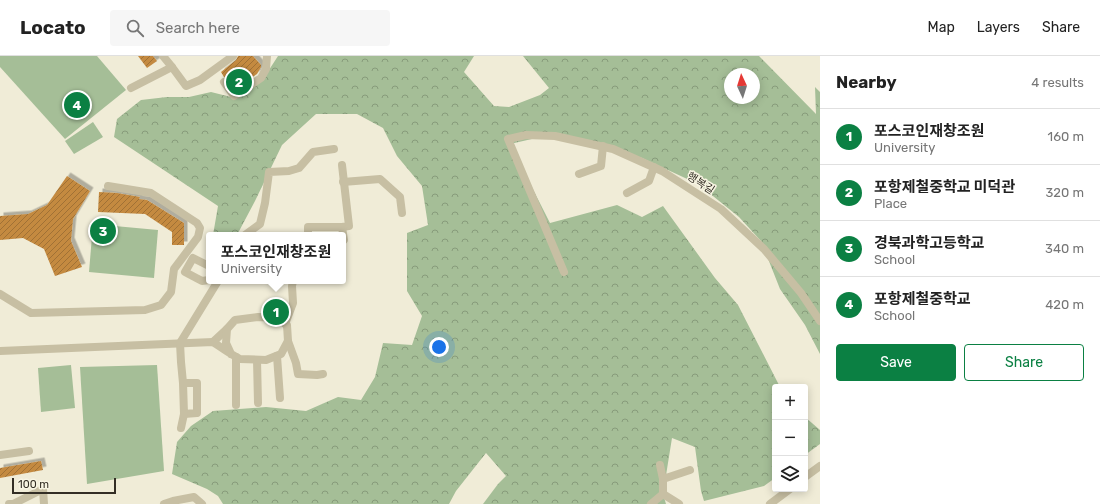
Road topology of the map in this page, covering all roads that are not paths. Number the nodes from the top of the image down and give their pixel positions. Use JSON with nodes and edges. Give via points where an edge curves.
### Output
{"nodes":[{"id":1,"x":163,"y":56,"type":"edge"},
{"id":2,"x":233,"y":56,"type":"edge"},
{"id":3,"x":267,"y":56,"type":"edge"},
{"id":4,"x":172,"y":67,"type":"junction"},
{"id":5,"x":224,"y":82,"type":"dead end"},
{"id":6,"x":131,"y":88,"type":"dead end"},
{"id":7,"x":603,"y":146,"type":"junction"},
{"id":8,"x":334,"y":149,"type":"dead end"},
{"id":9,"x":342,"y":165,"type":"dead end"},
{"id":10,"x":654,"y":167,"type":"junction"},
{"id":11,"x":579,"y":174,"type":"dead end"},
{"id":12,"x":344,"y":182,"type":"junction"},
{"id":13,"x":108,"y":186,"type":"dead end"},
{"id":14,"x":627,"y":193,"type":"dead end"},
{"id":15,"x":402,"y":213,"type":"dead end"},
{"id":16,"x":342,"y":227,"type":"junction"},
{"id":17,"x":249,"y":232,"type":"edge"},
{"id":18,"x":308,"y":232,"type":"edge"},
{"id":19,"x":343,"y":232,"type":"edge"},
{"id":20,"x":206,"y":264,"type":"edge"},
{"id":21,"x":564,"y":272,"type":"dead end"},
{"id":22,"x":206,"y":280,"type":"edge"},
{"id":23,"x":215,"y":284,"type":"edge"},
{"id":24,"x":292,"y":284,"type":"edge"},
{"id":25,"x":0,"y":294,"type":"edge"},
{"id":26,"x":820,"y":320,"type":"edge"},
{"id":27,"x":285,"y":324,"type":"junction"},
{"id":28,"x":227,"y":329,"type":"junction"},
{"id":29,"x":288,"y":341,"type":"junction"},
{"id":30,"x":213,"y":342,"type":"junction"},
{"id":31,"x":180,"y":343,"type":"junction"},
{"id":32,"x":0,"y":351,"type":"edge"},
{"id":33,"x":233,"y":355,"type":"junction"},
{"id":34,"x":277,"y":356,"type":"junction"},
{"id":35,"x":257,"y":360,"type":"junction"},
{"id":36,"x":323,"y":374,"type":"dead end"},
{"id":37,"x":183,"y":383,"type":"junction"},
{"id":38,"x":280,"y":398,"type":"dead end"},
{"id":39,"x":258,"y":403,"type":"dead end"},
{"id":40,"x":236,"y":405,"type":"dead end"},
{"id":41,"x":184,"y":414,"type":"junction"},
{"id":42,"x":181,"y":428,"type":"dead end"},
{"id":43,"x":29,"y":451,"type":"dead end"},
{"id":44,"x":0,"y":455,"type":"edge"},
{"id":45,"x":660,"y":465,"type":"dead end"},
{"id":46,"x":820,"y":466,"type":"edge"},
{"id":47,"x":690,"y":470,"type":"dead end"},
{"id":48,"x":808,"y":475,"type":"edge"},
{"id":49,"x":663,"y":479,"type":"junction"},
{"id":50,"x":786,"y":492,"type":"edge"},
{"id":51,"x":663,"y":494,"type":"junction"},
{"id":52,"x":9,"y":504,"type":"edge"},
{"id":53,"x":13,"y":504,"type":"edge"},
{"id":54,"x":44,"y":504,"type":"edge"},
{"id":55,"x":164,"y":504,"type":"edge"},
{"id":56,"x":202,"y":504,"type":"edge"},
{"id":57,"x":651,"y":504,"type":"edge"},
{"id":58,"x":679,"y":504,"type":"edge"},
{"id":59,"x":770,"y":504,"type":"edge"}],
"edges":[{"from":1,"to":4,"type":"street"},
{"from":2,"to":4,"type":"street","via":[[200,80],[186,86]]},
{"from":3,"to":5,"type":"street","via":[[266,69],[261,78],[234,96]]},
{"from":4,"to":6,"type":"street"},
{"from":7,"to":10,"type":"street","name":"행복길"},
{"from":7,"to":11,"type":"street","via":[[602,166]]},
{"from":7,"to":21,"type":"street","name":"행복길","via":[[555,136],[526,135],[508,139]]},
{"from":8,"to":17,"type":"street","via":[[313,152],[299,168],[269,172],[260,224]]},
{"from":9,"to":12,"type":"street"},
{"from":10,"to":14,"type":"street","via":[[649,182]]},
{"from":10,"to":26,"type":"street","name":"행복길","via":[[721,209],[764,249]]},
{"from":12,"to":15,"type":"street","via":[[380,179],[400,197]]},
{"from":12,"to":16,"type":"street","via":[[349,226]]},
{"from":13,"to":25,"type":"street","via":[[151,193],[197,223],[200,228],[198,237],[174,268],[171,292],[161,305],[146,310],[31,313]]},
{"from":16,"to":18,"type":"street","via":[[308,226]]},
{"from":16,"to":19,"type":"street"},
{"from":20,"to":22,"type":"street","via":[[193,258],[185,272],[202,281]]},
{"from":23,"to":31,"type":"street"},
{"from":24,"to":27,"type":"street","via":[[293,303]]},
{"from":27,"to":28,"type":"street","via":[[279,318],[258,316],[235,320]]},
{"from":27,"to":29,"type":"street"},
{"from":28,"to":30,"type":"street"},
{"from":28,"to":33,"type":"street","via":[[226,343]]},
{"from":29,"to":34,"type":"street","via":[[281,354]]},
{"from":29,"to":36,"type":"street","via":[[298,374]]},
{"from":30,"to":31,"type":"street"},
{"from":30,"to":33,"type":"street"},
{"from":31,"to":32,"type":"street"},
{"from":31,"to":37,"type":"street"},
{"from":33,"to":35,"type":"street","via":[[240,359]]},
{"from":33,"to":40,"type":"street"},
{"from":34,"to":35,"type":"street"},
{"from":34,"to":38,"type":"street"},
{"from":35,"to":39,"type":"street"},
{"from":37,"to":41,"type":"street"},
{"from":37,"to":41,"type":"street","via":[[196,383],[197,407],[197,413]]},
{"from":41,"to":42,"type":"street"},
{"from":43,"to":44,"type":"street"},
{"from":45,"to":49,"type":"street"},
{"from":46,"to":48,"type":"street"},
{"from":47,"to":49,"type":"street"},
{"from":49,"to":51,"type":"street"},
{"from":50,"to":59,"type":"street"},
{"from":51,"to":57,"type":"street"},
{"from":51,"to":58,"type":"street"},
{"from":52,"to":53,"type":"street"},
{"from":53,"to":54,"type":"street","via":[[44,489]]},
{"from":55,"to":56,"type":"street","via":[[194,497]]}]}
